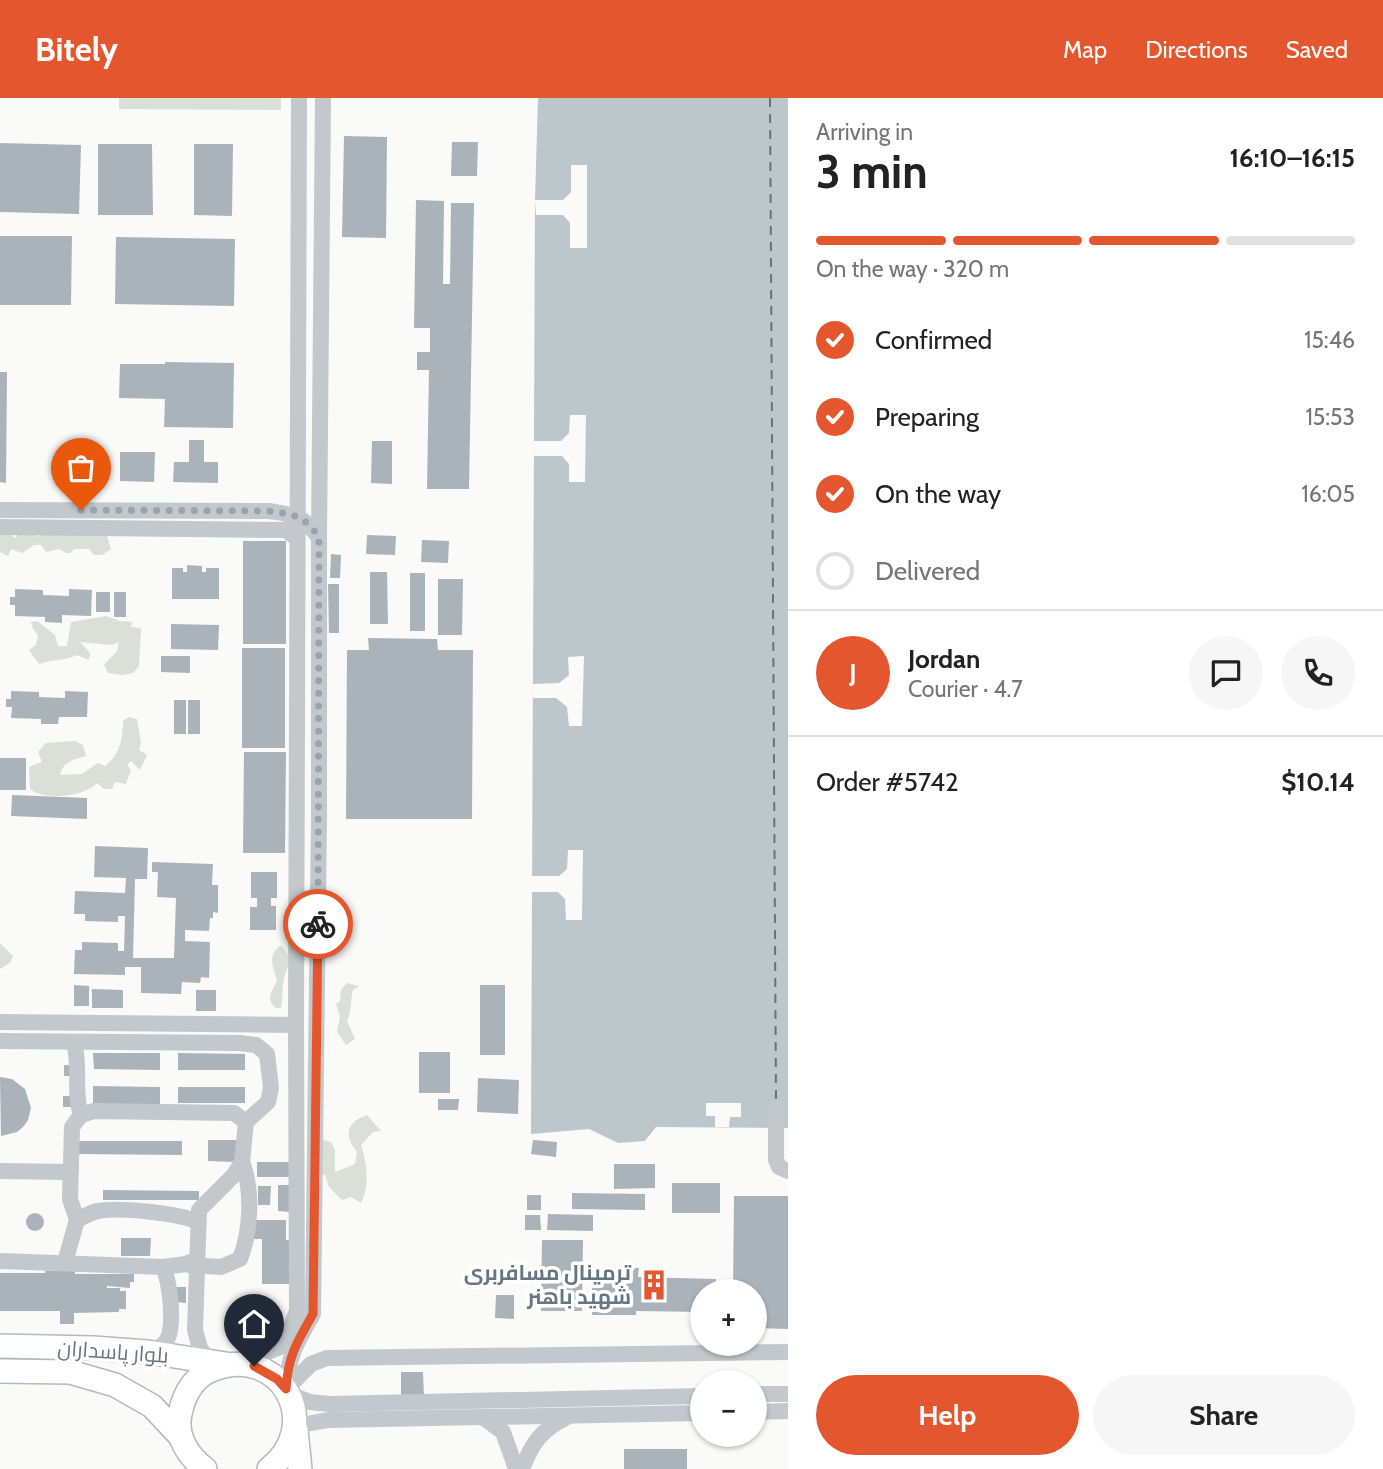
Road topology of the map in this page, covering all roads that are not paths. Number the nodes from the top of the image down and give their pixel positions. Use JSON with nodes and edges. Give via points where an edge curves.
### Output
{"nodes":[{"id":1,"x":299,"y":98,"type":"edge"},
{"id":2,"x":323,"y":98,"type":"edge"},
{"id":3,"x":319,"y":507,"type":"junction"},
{"id":4,"x":0,"y":510,"type":"edge"},
{"id":5,"x":0,"y":527,"type":"edge"},
{"id":6,"x":296,"y":527,"type":"junction"},
{"id":7,"x":319,"y":537,"type":"junction"},
{"id":8,"x":0,"y":1022,"type":"edge"},
{"id":9,"x":296,"y":1025,"type":"junction"},
{"id":10,"x":0,"y":1041,"type":"edge"},
{"id":11,"x":74,"y":1043,"type":"junction"},
{"id":12,"x":776,"y":1108,"type":"dead end"},
{"id":13,"x":80,"y":1115,"type":"junction"},
{"id":14,"x":246,"y":1122,"type":"junction"},
{"id":15,"x":242,"y":1162,"type":"junction"},
{"id":16,"x":0,"y":1171,"type":"edge"},
{"id":17,"x":788,"y":1171,"type":"edge"},
{"id":18,"x":70,"y":1172,"type":"junction"},
{"id":19,"x":78,"y":1220,"type":"junction"},
{"id":20,"x":198,"y":1222,"type":"junction"},
{"id":21,"x":0,"y":1261,"type":"edge"},
{"id":22,"x":65,"y":1262,"type":"junction"},
{"id":23,"x":193,"y":1263,"type":"junction"},
{"id":24,"x":163,"y":1267,"type":"junction"},
{"id":25,"x":0,"y":1346,"type":"edge"},
{"id":26,"x":148,"y":1352,"type":"junction"},
{"id":27,"x":788,"y":1352,"type":"edge"},
{"id":28,"x":226,"y":1363,"type":"junction"},
{"id":29,"x":0,"y":1371,"type":"edge"},
{"id":30,"x":287,"y":1392,"type":"junction"},
{"id":31,"x":767,"y":1394,"type":"edge"},
{"id":32,"x":788,"y":1394,"type":"edge"},
{"id":33,"x":690,"y":1396,"type":"edge"},
{"id":34,"x":788,"y":1411,"type":"edge"},
{"id":35,"x":767,"y":1412,"type":"edge"},
{"id":36,"x":690,"y":1413,"type":"edge"},
{"id":37,"x":568,"y":1416,"type":"junction"},
{"id":38,"x":484,"y":1418,"type":"junction"},
{"id":39,"x":295,"y":1426,"type":"junction"},
{"id":40,"x":181,"y":1437,"type":"junction"},
{"id":41,"x":200,"y":1467,"type":"edge"},
{"id":42,"x":269,"y":1469,"type":"edge"},
{"id":43,"x":300,"y":1469,"type":"edge"},
{"id":44,"x":516,"y":1469,"type":"edge"},
{"id":45,"x":522,"y":1469,"type":"edge"}],
"edges":[{"from":1,"to":6,"type":"street"},
{"from":2,"to":3,"type":"street"},
{"from":3,"to":6,"type":"street","via":[[313,520]]},
{"from":3,"to":7,"type":"street"},
{"from":4,"to":6,"type":"street","via":[[269,511]]},
{"from":5,"to":6,"type":"street"},
{"from":6,"to":7,"type":"street"},
{"from":6,"to":9,"type":"street"},
{"from":7,"to":30,"type":"street","via":[[313,1314],[292,1352]]},
{"from":8,"to":9,"type":"street"},
{"from":9,"to":28,"type":"street","via":[[297,1310],[285,1345]]},
{"from":10,"to":11,"type":"street"},
{"from":11,"to":13,"type":"street"},
{"from":11,"to":14,"type":"street","via":[[256,1045],[267,1054],[271,1088],[268,1101]]},
{"from":12,"to":17,"type":"street","via":[[776,1160]]},
{"from":13,"to":14,"type":"street","via":[[94,1111],[234,1113]]},
{"from":13,"to":18,"type":"street","via":[[72,1127]]},
{"from":14,"to":15,"type":"street"},
{"from":15,"to":20,"type":"street","via":[[199,1210]]},
{"from":15,"to":23,"type":"street","via":[[247,1175],[248,1219],[247,1242],[240,1259],[221,1267]]},
{"from":16,"to":18,"type":"street"},
{"from":18,"to":19,"type":"street","via":[[70,1199]]},
{"from":19,"to":20,"type":"street","via":[[98,1211],[184,1216]]},
{"from":19,"to":22,"type":"street"},
{"from":20,"to":23,"type":"street"},
{"from":21,"to":22,"type":"street"},
{"from":22,"to":24,"type":"street"},
{"from":23,"to":24,"type":"street"},
{"from":23,"to":28,"type":"street","via":[[195,1330],[200,1348]]},
{"from":24,"to":26,"type":"street","via":[[169,1279],[170,1329],[166,1342]]},
{"from":25,"to":26,"type":"highway","name":"بلوار پاسداران"},
{"from":26,"to":28,"type":"highway","name":"بلوار پاسداران"},
{"from":27,"to":30,"type":"street","via":[[327,1357],[311,1364]]},
{"from":28,"to":30,"type":"highway","name":"بلوار پاسداران","via":[[267,1371]]},
{"from":28,"to":40,"type":"highway","via":[[193,1383],[183,1400]]},
{"from":29,"to":40,"type":"highway","name":"بلوار پاسداران","via":[[70,1372],[115,1385],[152,1406]]},
{"from":30,"to":33,"type":"street","via":[[329,1404]]},
{"from":30,"to":39,"type":"highway"},
{"from":31,"to":32,"type":"street"},
{"from":34,"to":35,"type":"street"},
{"from":36,"to":37,"type":"street"},
{"from":37,"to":38,"type":"street"},
{"from":37,"to":45,"type":"street","via":[[551,1425],[532,1445]]},
{"from":38,"to":39,"type":"street","via":[[328,1420]]},
{"from":38,"to":44,"type":"street","via":[[503,1432]]},
{"from":39,"to":42,"type":"highway","via":[[291,1444]]},
{"from":39,"to":43,"type":"highway"},
{"from":40,"to":41,"type":"highway","name":"بلوار پاسداران"}]}
